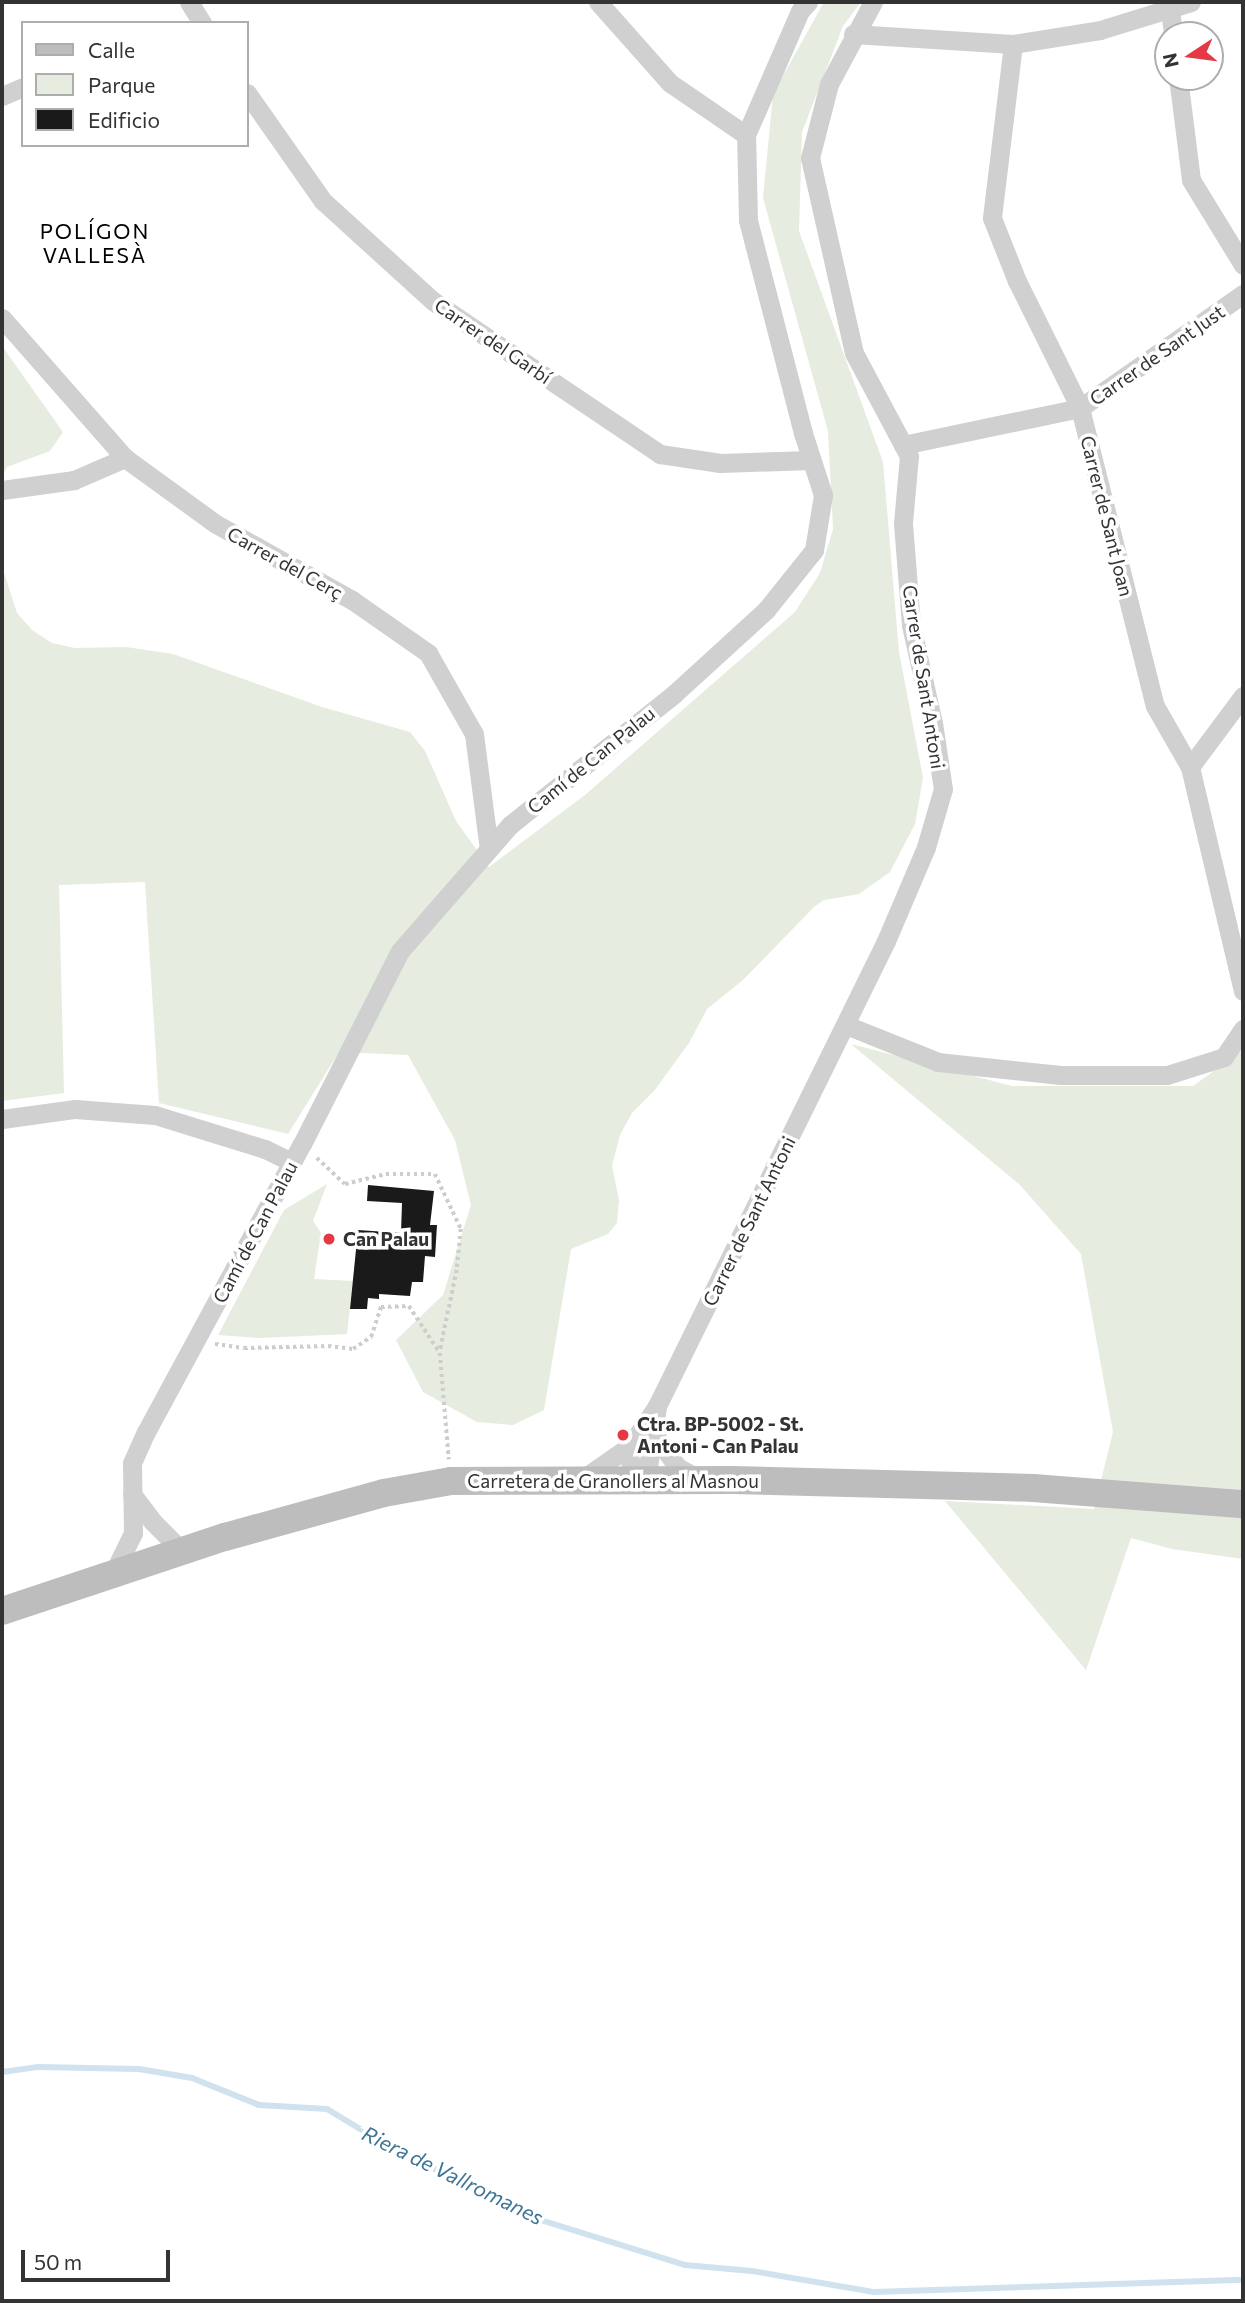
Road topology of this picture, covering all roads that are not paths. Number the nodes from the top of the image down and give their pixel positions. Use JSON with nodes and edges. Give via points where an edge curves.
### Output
{"nodes":[{"id":1,"x":189,"y":2,"type":"edge"},
{"id":2,"x":598,"y":2,"type":"edge"},
{"id":3,"x":808,"y":2,"type":"edge"},
{"id":4,"x":873,"y":2,"type":"edge"},
{"id":5,"x":1191,"y":2,"type":"edge"},
{"id":6,"x":1170,"y":9,"type":"junction"},
{"id":7,"x":201,"y":21,"type":"edge"},
{"id":8,"x":1171,"y":21,"type":"edge"},
{"id":9,"x":853,"y":34,"type":"junction"},
{"id":10,"x":1013,"y":44,"type":"junction"},
{"id":11,"x":21,"y":88,"type":"edge"},
{"id":12,"x":1180,"y":91,"type":"edge"},
{"id":13,"x":248,"y":94,"type":"edge"},
{"id":14,"x":2,"y":96,"type":"edge"},
{"id":15,"x":746,"y":135,"type":"junction"},
{"id":16,"x":1243,"y":265,"type":"edge"},
{"id":17,"x":1243,"y":294,"type":"edge"},
{"id":18,"x":2,"y":318,"type":"edge"},
{"id":19,"x":1080,"y":408,"type":"junction"},
{"id":20,"x":903,"y":445,"type":"junction"},
{"id":21,"x":125,"y":458,"type":"junction"},
{"id":22,"x":811,"y":460,"type":"junction"},
{"id":23,"x":2,"y":490,"type":"edge"},
{"id":24,"x":1243,"y":696,"type":"edge"},
{"id":25,"x":1190,"y":767,"type":"junction"},
{"id":26,"x":489,"y":849,"type":"junction"},
{"id":27,"x":1243,"y":991,"type":"edge"},
{"id":28,"x":846,"y":1025,"type":"junction"},
{"id":29,"x":1243,"y":1029,"type":"edge"},
{"id":30,"x":2,"y":1119,"type":"edge"},
{"id":31,"x":292,"y":1162,"type":"junction"},
{"id":32,"x":657,"y":1406,"type":"junction"},
{"id":33,"x":655,"y":1435,"type":"junction"},
{"id":34,"x":631,"y":1446,"type":"junction"},
{"id":35,"x":581,"y":1480,"type":"junction"},
{"id":36,"x":640,"y":1480,"type":"junction"},
{"id":37,"x":702,"y":1480,"type":"junction"},
{"id":38,"x":132,"y":1494,"type":"junction"},
{"id":39,"x":1243,"y":1504,"type":"edge"},
{"id":40,"x":183,"y":1551,"type":"junction"},
{"id":41,"x":113,"y":1574,"type":"junction"},
{"id":42,"x":2,"y":1611,"type":"edge"}],
"edges":[{"from":1,"to":7,"type":"street"},
{"from":2,"to":15,"type":"street","via":[[670,83]]},
{"from":3,"to":15,"type":"street","name":"Camí de Can Palau"},
{"from":4,"to":9,"type":"street","name":"Carrer de Sant Antoni"},
{"from":5,"to":6,"type":"street"},
{"from":6,"to":8,"type":"street"},
{"from":6,"to":10,"type":"street","via":[[1100,30]]},
{"from":9,"to":10,"type":"street"},
{"from":9,"to":20,"type":"street","name":"Carrer de Sant Antoni","via":[[829,84],[810,158],[854,353]]},
{"from":10,"to":19,"type":"street","name":"Carrer de Sant Joan","via":[[992,218],[1017,281]]},
{"from":11,"to":14,"type":"street"},
{"from":12,"to":16,"type":"street","via":[[1191,180]]},
{"from":13,"to":22,"type":"street","name":"Carrer del Garbí","via":[[323,201],[433,301],[660,454],[720,463]]},
{"from":15,"to":22,"type":"street","name":"Camí de Can Palau","via":[[748,220]]},
{"from":17,"to":19,"type":"street","name":"Carrer de Sant Just"},
{"from":18,"to":21,"type":"street","name":"Carrer del Cerç"},
{"from":19,"to":20,"type":"street","name":"Carrer de Sant Just"},
{"from":19,"to":25,"type":"street","name":"Carrer de Sant Joan","via":[[1155,706]]},
{"from":20,"to":28,"type":"street","name":"Carrer de Sant Antoni","via":[[909,456],[903,523],[911,625],[943,789],[926,847]]},
{"from":21,"to":23,"type":"street","via":[[74,480]]},
{"from":21,"to":26,"type":"street","name":"Carrer del Cerç","via":[[216,524],[352,600],[428,653],[474,734]]},
{"from":22,"to":26,"type":"street","name":"Camí de Can Palau","via":[[822,495],[814,550],[766,610],[674,694],[510,825]]},
{"from":24,"to":25,"type":"street"},
{"from":25,"to":27,"type":"street","name":"Carrer de Sant Joan"},
{"from":26,"to":31,"type":"street","name":"Camí de Can Palau","via":[[400,951]]},
{"from":28,"to":29,"type":"street","via":[[938,1062],[1073,1075],[1167,1075],[1224,1057]]},
{"from":28,"to":32,"type":"street","name":"Carrer de Sant Antoni"},
{"from":30,"to":31,"type":"street","via":[[75,1109],[155,1115],[265,1149]]},
{"from":31,"to":38,"type":"street","name":"Camí de Can Palau","via":[[132,1463]]},
{"from":32,"to":33,"type":"street","name":"Carrer de Sant Antoni"},
{"from":32,"to":34,"type":"street","name":"Carrer de Sant Antoni"},
{"from":33,"to":36,"type":"street","name":"Carrer de Sant Antoni","via":[[646,1474]]},
{"from":33,"to":37,"type":"street","via":[[677,1467]]},
{"from":34,"to":35,"type":"street","name":"Carrer de Sant Antoni"},
{"from":34,"to":36,"type":"street","via":[[629,1459]]},
{"from":35,"to":36,"type":"main road","name":"Carretera de Granollers al Masnou"},
{"from":35,"to":40,"type":"main road","name":"Carretera de Granollers al Masnou","via":[[451,1481],[384,1493]]},
{"from":36,"to":37,"type":"main road","name":"Carretera de Granollers al Masnou"},
{"from":37,"to":39,"type":"main road","name":"Carretera de Granollers al Masnou","via":[[1033,1488]]},
{"from":38,"to":40,"type":"street"},
{"from":38,"to":41,"type":"street","name":"Camí de Can Palau","via":[[133,1533]]},
{"from":40,"to":41,"type":"main road","name":"Carretera de Granollers al Masnou"},
{"from":41,"to":42,"type":"main road","name":"Carretera de Granollers al Masnou"}]}
